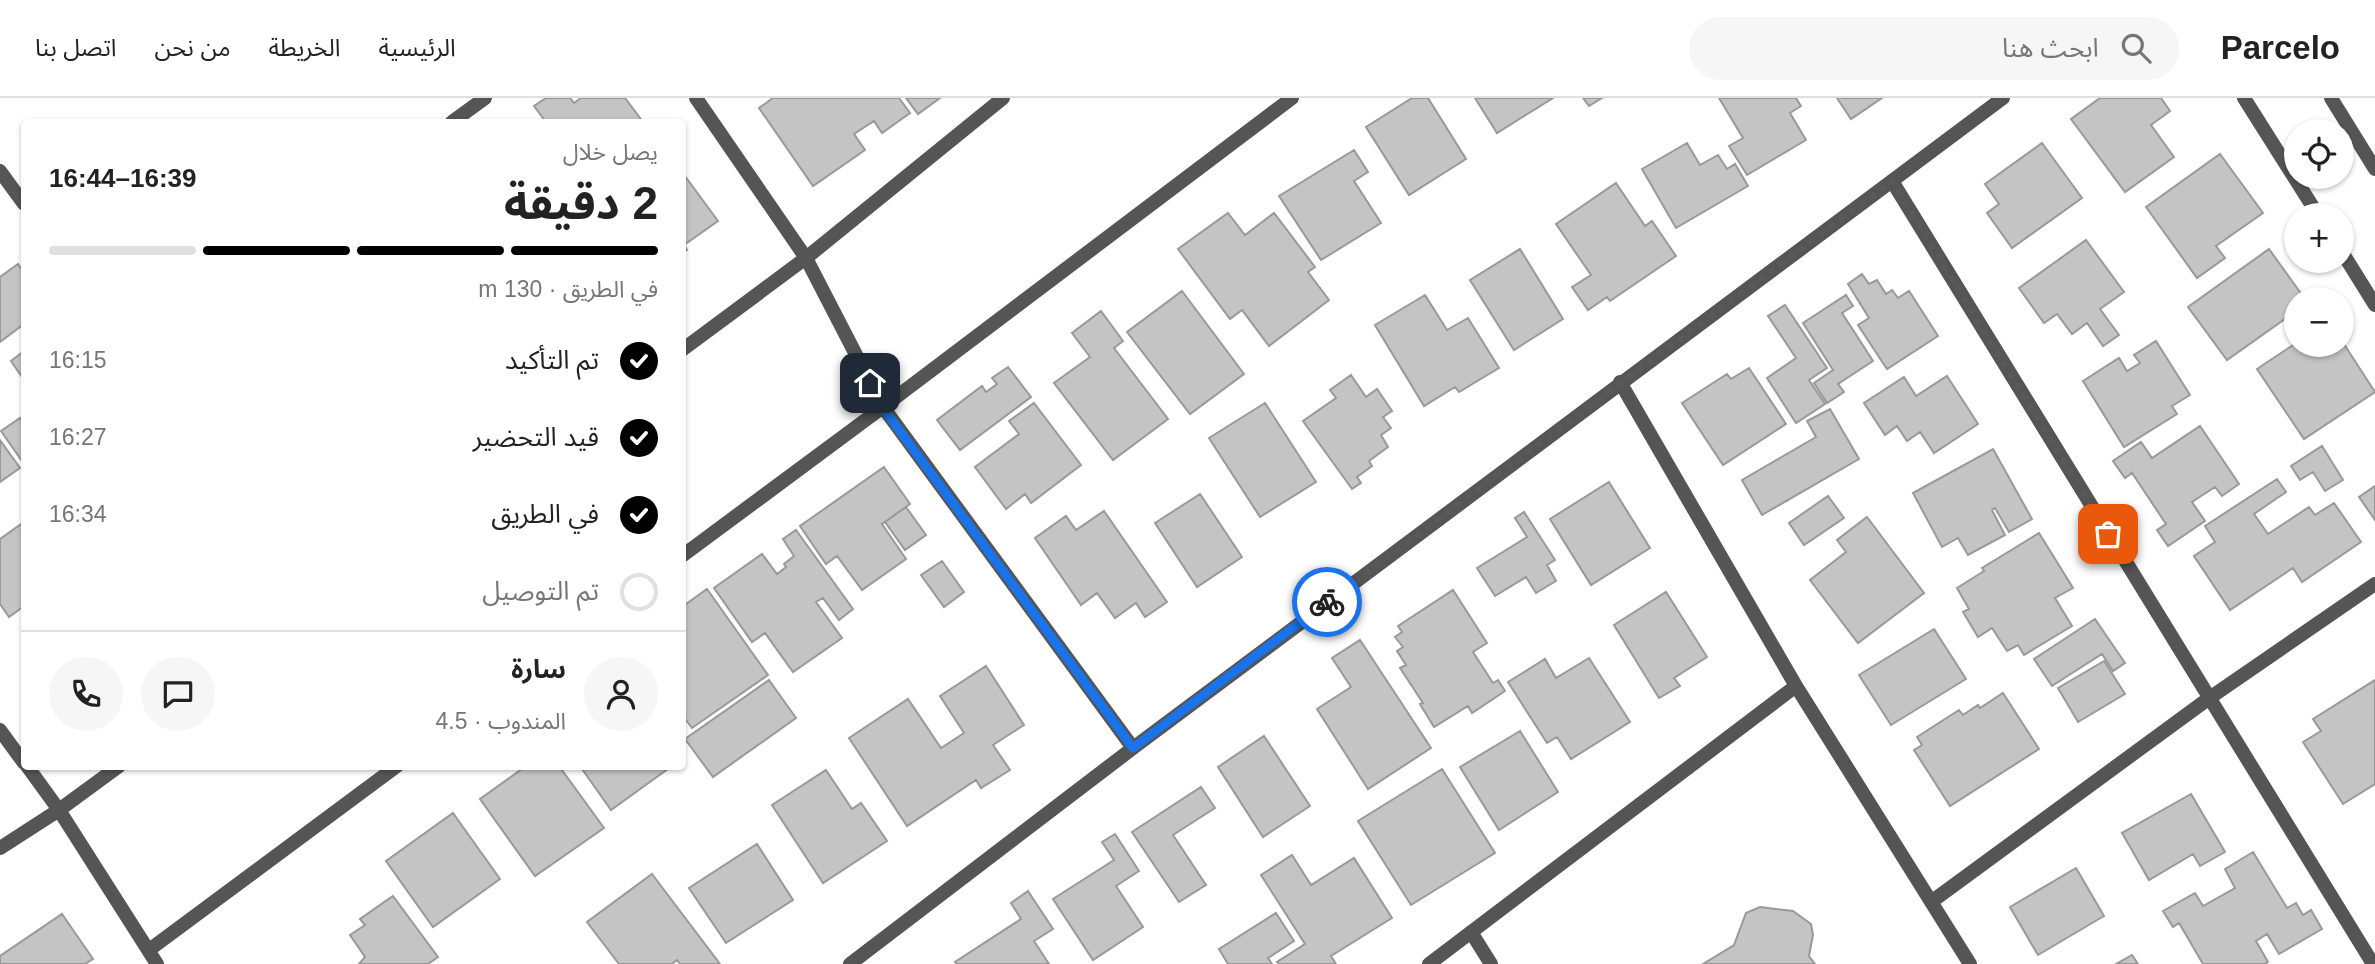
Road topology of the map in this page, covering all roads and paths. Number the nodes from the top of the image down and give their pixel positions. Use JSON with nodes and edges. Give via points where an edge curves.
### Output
{"nodes":[{"id":1,"x":485,"y":98,"type":"edge"},
{"id":2,"x":696,"y":98,"type":"edge"},
{"id":3,"x":1003,"y":98,"type":"edge"},
{"id":4,"x":1292,"y":98,"type":"edge"},
{"id":5,"x":2003,"y":98,"type":"edge"},
{"id":6,"x":2244,"y":98,"type":"edge"},
{"id":7,"x":2331,"y":98,"type":"edge"},
{"id":8,"x":456,"y":119,"type":"edge"},
{"id":9,"x":2375,"y":169,"type":"edge"},
{"id":10,"x":0,"y":172,"type":"edge"},
{"id":11,"x":1892,"y":181,"type":"junction"},
{"id":12,"x":21,"y":200,"type":"edge"},
{"id":13,"x":2310,"y":203,"type":"edge"},
{"id":14,"x":806,"y":258,"type":"junction"},
{"id":15,"x":2354,"y":271,"type":"edge"},
{"id":16,"x":2375,"y":305,"type":"edge"},
{"id":17,"x":686,"y":348,"type":"edge"},
{"id":18,"x":1620,"y":382,"type":"junction"},
{"id":19,"x":883,"y":408,"type":"junction"},
{"id":20,"x":686,"y":553,"type":"edge"},
{"id":21,"x":2375,"y":584,"type":"edge"},
{"id":22,"x":1796,"y":686,"type":"junction"},
{"id":23,"x":2208,"y":699,"type":"junction"},
{"id":24,"x":0,"y":730,"type":"edge"},
{"id":25,"x":1133,"y":748,"type":"junction"},
{"id":26,"x":21,"y":758,"type":"edge"},
{"id":27,"x":30,"y":770,"type":"edge"},
{"id":28,"x":114,"y":770,"type":"edge"},
{"id":29,"x":392,"y":770,"type":"edge"},
{"id":30,"x":59,"y":810,"type":"junction"},
{"id":31,"x":0,"y":848,"type":"edge"},
{"id":32,"x":1931,"y":902,"type":"junction"},
{"id":33,"x":1471,"y":933,"type":"junction"},
{"id":34,"x":149,"y":950,"type":"junction"},
{"id":35,"x":855,"y":963,"type":"edge"},
{"id":36,"x":157,"y":964,"type":"edge"},
{"id":37,"x":1429,"y":964,"type":"edge"},
{"id":38,"x":1491,"y":964,"type":"edge"},
{"id":39,"x":1970,"y":964,"type":"edge"},
{"id":40,"x":2373,"y":964,"type":"edge"}],
"edges":[{"from":1,"to":8,"type":"street"},
{"from":2,"to":14,"type":"street"},
{"from":3,"to":14,"type":"street"},
{"from":4,"to":19,"type":"street"},
{"from":5,"to":11,"type":"street"},
{"from":6,"to":13,"type":"street"},
{"from":7,"to":9,"type":"street"},
{"from":10,"to":12,"type":"street"},
{"from":11,"to":18,"type":"street"},
{"from":11,"to":23,"type":"street"},
{"from":14,"to":17,"type":"street"},
{"from":14,"to":19,"type":"street"},
{"from":15,"to":16,"type":"street"},
{"from":18,"to":22,"type":"street"},
{"from":18,"to":25,"type":"street"},
{"from":19,"to":20,"type":"street"},
{"from":19,"to":25,"type":"street"},
{"from":21,"to":23,"type":"street"},
{"from":22,"to":32,"type":"street"},
{"from":22,"to":33,"type":"street"},
{"from":23,"to":32,"type":"street"},
{"from":23,"to":40,"type":"street"},
{"from":24,"to":26,"type":"street"},
{"from":25,"to":35,"type":"street"},
{"from":27,"to":30,"type":"street"},
{"from":28,"to":30,"type":"street"},
{"from":29,"to":34,"type":"street"},
{"from":30,"to":31,"type":"street"},
{"from":30,"to":34,"type":"street"},
{"from":32,"to":39,"type":"street"},
{"from":33,"to":37,"type":"street"},
{"from":33,"to":38,"type":"street"},
{"from":34,"to":36,"type":"street"}]}
